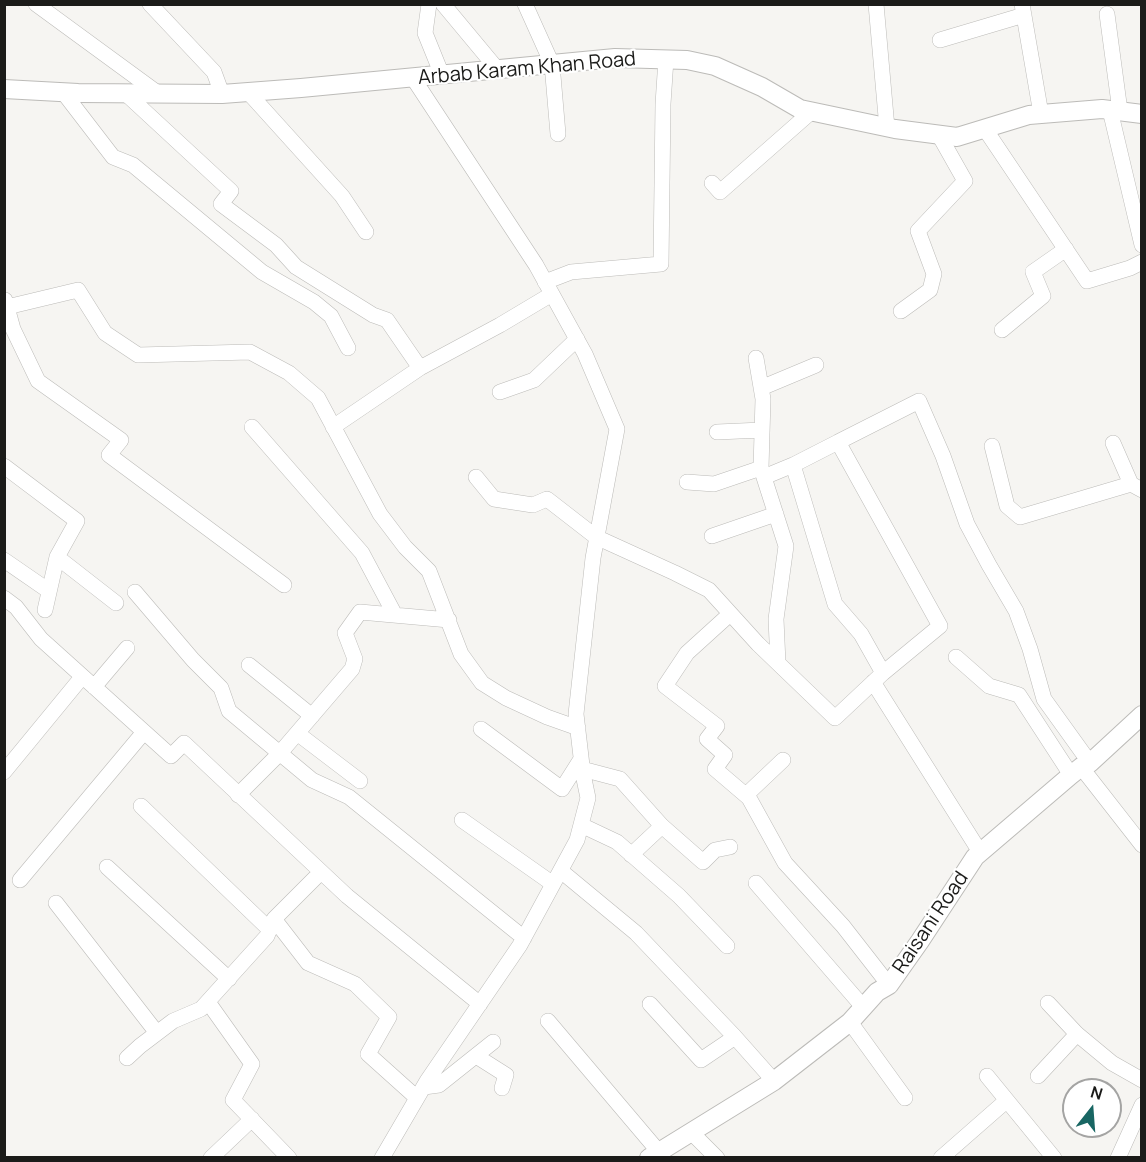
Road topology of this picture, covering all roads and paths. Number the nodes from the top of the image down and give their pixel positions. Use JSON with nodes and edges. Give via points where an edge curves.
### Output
{"nodes":[{"id":1,"x":36,"y":4,"type":"edge"},
{"id":2,"x":150,"y":4,"type":"edge"},
{"id":3,"x":429,"y":4,"type":"edge"},
{"id":4,"x":443,"y":4,"type":"edge"},
{"id":5,"x":525,"y":4,"type":"edge"},
{"id":6,"x":876,"y":4,"type":"edge"},
{"id":7,"x":1023,"y":10,"type":"edge"},
{"id":8,"x":1107,"y":14,"type":"dead end"},
{"id":9,"x":940,"y":40,"type":"dead end"},
{"id":10,"x":666,"y":60,"type":"junction"},
{"id":11,"x":552,"y":64,"type":"junction"},
{"id":12,"x":498,"y":69,"type":"junction"},
{"id":13,"x":442,"y":75,"type":"junction"},
{"id":14,"x":413,"y":78,"type":"junction"},
{"id":15,"x":4,"y":89,"type":"edge"},
{"id":16,"x":63,"y":92,"type":"junction"},
{"id":17,"x":248,"y":92,"type":"junction"},
{"id":18,"x":125,"y":93,"type":"junction"},
{"id":19,"x":159,"y":94,"type":"junction"},
{"id":20,"x":222,"y":94,"type":"junction"},
{"id":21,"x":1115,"y":110,"type":"junction"},
{"id":22,"x":811,"y":112,"type":"junction"},
{"id":23,"x":1041,"y":114,"type":"junction"},
{"id":24,"x":1142,"y":114,"type":"edge"},
{"id":25,"x":886,"y":128,"type":"junction"},
{"id":26,"x":986,"y":129,"type":"junction"},
{"id":27,"x":558,"y":134,"type":"dead end"},
{"id":28,"x":939,"y":135,"type":"junction"},
{"id":29,"x":712,"y":183,"type":"dead end"},
{"id":30,"x":366,"y":232,"type":"dead end"},
{"id":31,"x":1142,"y":245,"type":"edge"},
{"id":32,"x":1066,"y":249,"type":"junction"},
{"id":33,"x":1142,"y":262,"type":"edge"},
{"id":34,"x":548,"y":288,"type":"junction"},
{"id":35,"x":6,"y":311,"type":"edge"},
{"id":36,"x":901,"y":311,"type":"dead end"},
{"id":37,"x":1002,"y":330,"type":"dead end"},
{"id":38,"x":577,"y":339,"type":"junction"},
{"id":39,"x":348,"y":348,"type":"dead end"},
{"id":40,"x":756,"y":357,"type":"dead end"},
{"id":41,"x":816,"y":365,"type":"dead end"},
{"id":42,"x":420,"y":368,"type":"junction"},
{"id":43,"x":761,"y":388,"type":"junction"},
{"id":44,"x":500,"y":392,"type":"dead end"},
{"id":45,"x":252,"y":427,"type":"dead end"},
{"id":46,"x":333,"y":427,"type":"junction"},
{"id":47,"x":762,"y":430,"type":"junction"},
{"id":48,"x":717,"y":432,"type":"dead end"},
{"id":49,"x":838,"y":442,"type":"junction"},
{"id":50,"x":1113,"y":443,"type":"dead end"},
{"id":51,"x":993,"y":447,"type":"dead end"},
{"id":52,"x":793,"y":465,"type":"junction"},
{"id":53,"x":4,"y":466,"type":"edge"},
{"id":54,"x":763,"y":472,"type":"junction"},
{"id":55,"x":476,"y":477,"type":"dead end"},
{"id":56,"x":687,"y":482,"type":"dead end"},
{"id":57,"x":1136,"y":487,"type":"edge"},
{"id":58,"x":776,"y":514,"type":"junction"},
{"id":59,"x":712,"y":536,"type":"dead end"},
{"id":60,"x":596,"y":537,"type":"junction"},
{"id":61,"x":57,"y":557,"type":"junction"},
{"id":62,"x":4,"y":560,"type":"edge"},
{"id":63,"x":284,"y":585,"type":"dead end"},
{"id":64,"x":49,"y":591,"type":"junction"},
{"id":65,"x":135,"y":592,"type":"dead end"},
{"id":66,"x":4,"y":598,"type":"edge"},
{"id":67,"x":116,"y":603,"type":"dead end"},
{"id":68,"x":45,"y":610,"type":"dead end"},
{"id":69,"x":730,"y":614,"type":"junction"},
{"id":70,"x":394,"y":615,"type":"junction"},
{"id":71,"x":448,"y":620,"type":"junction"},
{"id":72,"x":127,"y":648,"type":"dead end"},
{"id":73,"x":956,"y":657,"type":"dead end"},
{"id":74,"x":778,"y":663,"type":"junction"},
{"id":75,"x":249,"y":665,"type":"dead end"},
{"id":76,"x":878,"y":677,"type":"junction"},
{"id":77,"x":88,"y":682,"type":"junction"},
{"id":78,"x":1142,"y":715,"type":"edge"},
{"id":79,"x":312,"y":716,"type":"junction"},
{"id":80,"x":578,"y":728,"type":"junction"},
{"id":81,"x":481,"y":729,"type":"dead end"},
{"id":82,"x":144,"y":732,"type":"junction"},
{"id":83,"x":297,"y":733,"type":"junction"},
{"id":84,"x":280,"y":753,"type":"junction"},
{"id":85,"x":783,"y":760,"type":"dead end"},
{"id":86,"x":582,"y":764,"type":"junction"},
{"id":87,"x":1081,"y":769,"type":"junction"},
{"id":88,"x":4,"y":772,"type":"edge"},
{"id":89,"x":360,"y":781,"type":"dead end"},
{"id":90,"x":238,"y":795,"type":"junction"},
{"id":91,"x":746,"y":795,"type":"junction"},
{"id":92,"x":141,"y":806,"type":"dead end"},
{"id":93,"x":462,"y":820,"type":"dead end"},
{"id":94,"x":581,"y":825,"type":"junction"},
{"id":95,"x":662,"y":826,"type":"junction"},
{"id":96,"x":1142,"y":845,"type":"edge"},
{"id":97,"x":730,"y":847,"type":"dead end"},
{"id":98,"x":980,"y":852,"type":"junction"},
{"id":99,"x":632,"y":855,"type":"junction"},
{"id":100,"x":107,"y":867,"type":"dead end"},
{"id":101,"x":321,"y":872,"type":"junction"},
{"id":102,"x":557,"y":877,"type":"junction"},
{"id":103,"x":20,"y":880,"type":"dead end"},
{"id":104,"x":756,"y":883,"type":"dead end"},
{"id":105,"x":56,"y":903,"type":"dead end"},
{"id":106,"x":272,"y":925,"type":"junction"},
{"id":107,"x":524,"y":938,"type":"junction"},
{"id":108,"x":727,"y":946,"type":"dead end"},
{"id":109,"x":229,"y":979,"type":"junction"},
{"id":110,"x":890,"y":985,"type":"junction"},
{"id":111,"x":208,"y":1002,"type":"junction"},
{"id":112,"x":1048,"y":1003,"type":"dead end"},
{"id":113,"x":480,"y":1004,"type":"junction"},
{"id":114,"x":650,"y":1004,"type":"dead end"},
{"id":115,"x":864,"y":1008,"type":"junction"},
{"id":116,"x":548,"y":1021,"type":"dead end"},
{"id":117,"x":850,"y":1022,"type":"junction"},
{"id":118,"x":157,"y":1033,"type":"junction"},
{"id":119,"x":1077,"y":1034,"type":"junction"},
{"id":120,"x":735,"y":1037,"type":"junction"},
{"id":121,"x":493,"y":1042,"type":"dead end"},
{"id":122,"x":476,"y":1056,"type":"junction"},
{"id":123,"x":127,"y":1058,"type":"dead end"},
{"id":124,"x":987,"y":1076,"type":"dead end"},
{"id":125,"x":1038,"y":1076,"type":"dead end"},
{"id":126,"x":1142,"y":1080,"type":"edge"},
{"id":127,"x":774,"y":1081,"type":"junction"},
{"id":128,"x":502,"y":1088,"type":"dead end"},
{"id":129,"x":420,"y":1093,"type":"junction"},
{"id":130,"x":905,"y":1098,"type":"dead end"},
{"id":131,"x":1006,"y":1101,"type":"junction"},
{"id":132,"x":1142,"y":1105,"type":"edge"},
{"id":133,"x":252,"y":1119,"type":"junction"},
{"id":134,"x":691,"y":1132,"type":"junction"},
{"id":135,"x":654,"y":1155,"type":"edge"},
{"id":136,"x":944,"y":1157,"type":"edge"},
{"id":137,"x":211,"y":1158,"type":"edge"},
{"id":138,"x":289,"y":1158,"type":"edge"},
{"id":139,"x":382,"y":1158,"type":"edge"},
{"id":140,"x":717,"y":1158,"type":"edge"},
{"id":141,"x":1054,"y":1158,"type":"edge"},
{"id":142,"x":1118,"y":1158,"type":"edge"}],
"edges":[{"from":1,"to":19,"type":"street"},
{"from":2,"to":20,"type":"street","via":[[214,72]]},
{"from":3,"to":13,"type":"street","via":[[425,33]]},
{"from":4,"to":12,"type":"street"},
{"from":5,"to":11,"type":"street"},
{"from":6,"to":25,"type":"street"},
{"from":7,"to":9,"type":"street"},
{"from":7,"to":23,"type":"street"},
{"from":8,"to":21,"type":"street"},
{"from":10,"to":11,"type":"main road","name":"Arbab Karam Khan Road","via":[[615,58]]},
{"from":10,"to":22,"type":"main road","name":"Arbab Karam Khan Road","via":[[716,66]]},
{"from":10,"to":34,"type":"street","via":[[661,264],[571,272]]},
{"from":11,"to":12,"type":"main road","name":"Arbab Karam Khan Road"},
{"from":11,"to":27,"type":"street"},
{"from":12,"to":13,"type":"main road","name":"Arbab Karam Khan Road"},
{"from":13,"to":14,"type":"main road","name":"Arbab Karam Khan Road"},
{"from":14,"to":17,"type":"main road","name":"Arbab Karam Khan Road"},
{"from":14,"to":34,"type":"street"},
{"from":15,"to":16,"type":"main road","name":"Arbab Karam Khan Road"},
{"from":16,"to":18,"type":"main road","name":"Arbab Karam Khan Road"},
{"from":16,"to":39,"type":"street","via":[[113,157],[133,165],[262,272],[314,302],[331,316]]},
{"from":17,"to":20,"type":"main road","name":"Arbab Karam Khan Road"},
{"from":17,"to":30,"type":"street","via":[[342,196]]},
{"from":18,"to":19,"type":"main road","name":"Arbab Karam Khan Road"},
{"from":18,"to":42,"type":"street","via":[[231,191],[221,204],[276,245],[296,267],[387,320]]},
{"from":19,"to":20,"type":"main road","name":"Arbab Karam Khan Road"},
{"from":21,"to":23,"type":"main road","name":"Arbab Karam Khan Road"},
{"from":21,"to":24,"type":"main road","name":"Arbab Karam Khan Road"},
{"from":21,"to":31,"type":"street"},
{"from":22,"to":25,"type":"main road","name":"Arbab Karam Khan Road"},
{"from":22,"to":29,"type":"street","via":[[720,192]]},
{"from":23,"to":26,"type":"main road","name":"Arbab Karam Khan Road"},
{"from":25,"to":28,"type":"main road","name":"Arbab Karam Khan Road"},
{"from":26,"to":28,"type":"main road","name":"Arbab Karam Khan Road","via":[[957,137]]},
{"from":26,"to":32,"type":"street"},
{"from":28,"to":36,"type":"street","via":[[965,180],[918,231],[934,274],[930,290]]},
{"from":32,"to":33,"type":"street","via":[[1087,281]]},
{"from":32,"to":37,"type":"street","via":[[1033,272],[1043,296]]},
{"from":34,"to":38,"type":"street"},
{"from":34,"to":42,"type":"street","via":[[500,325]]},
{"from":35,"to":46,"type":"street","via":[[78,290],[105,333],[138,355],[250,352],[289,373],[318,398]]},
{"from":35,"to":63,"type":"street","via":[[38,381],[121,440],[109,455]]},
{"from":38,"to":44,"type":"street","via":[[534,380]]},
{"from":38,"to":60,"type":"street","via":[[617,429]]},
{"from":40,"to":43,"type":"street"},
{"from":41,"to":43,"type":"street"},
{"from":42,"to":46,"type":"street"},
{"from":43,"to":47,"type":"street"},
{"from":45,"to":70,"type":"street","via":[[362,553]]},
{"from":46,"to":71,"type":"street","via":[[380,514],[429,571]]},
{"from":47,"to":48,"type":"street"},
{"from":47,"to":54,"type":"street"},
{"from":49,"to":52,"type":"street"},
{"from":49,"to":76,"type":"street","via":[[940,626]]},
{"from":49,"to":87,"type":"street","via":[[919,401],[944,456],[967,524],[1016,611],[1044,699]]},
{"from":50,"to":57,"type":"street"},
{"from":51,"to":57,"type":"street","via":[[1007,506],[1020,517]]},
{"from":52,"to":54,"type":"street"},
{"from":52,"to":76,"type":"street","via":[[835,604],[861,634]]},
{"from":53,"to":61,"type":"street","via":[[77,521]]},
{"from":54,"to":56,"type":"street","via":[[714,484]]},
{"from":54,"to":58,"type":"street"},
{"from":55,"to":60,"type":"street","via":[[494,499],[533,505],[547,499]]},
{"from":58,"to":59,"type":"street"},
{"from":58,"to":74,"type":"street","via":[[786,546],[776,619]]},
{"from":60,"to":69,"type":"street","via":[[709,590]]},
{"from":60,"to":80,"type":"street","via":[[576,714]]},
{"from":61,"to":64,"type":"street"},
{"from":61,"to":67,"type":"street"},
{"from":62,"to":64,"type":"street"},
{"from":64,"to":68,"type":"street"},
{"from":65,"to":84,"type":"street","via":[[221,688],[229,711]]},
{"from":66,"to":77,"type":"street","via":[[16,607],[40,639]]},
{"from":69,"to":74,"type":"street"},
{"from":69,"to":91,"type":"street","via":[[687,653],[665,686],[717,726],[707,739],[725,754],[715,769]]},
{"from":70,"to":71,"type":"street"},
{"from":70,"to":79,"type":"street","via":[[360,612],[345,633],[355,659],[352,669]]},
{"from":71,"to":80,"type":"street","via":[[461,654],[482,683],[547,717]]},
{"from":72,"to":77,"type":"street"},
{"from":73,"to":87,"type":"street","via":[[989,686],[1019,695]]},
{"from":74,"to":76,"type":"street","via":[[835,718]]},
{"from":75,"to":79,"type":"street"},
{"from":76,"to":98,"type":"street"},
{"from":77,"to":82,"type":"street"},
{"from":77,"to":88,"type":"street"},
{"from":78,"to":87,"type":"main road","name":"Raisani Road"},
{"from":79,"to":83,"type":"street"},
{"from":80,"to":86,"type":"street"},
{"from":81,"to":86,"type":"street","via":[[562,789]]},
{"from":82,"to":90,"type":"street","via":[[171,756],[184,743]]},
{"from":82,"to":103,"type":"street"},
{"from":83,"to":84,"type":"street"},
{"from":83,"to":89,"type":"street"},
{"from":84,"to":90,"type":"street"},
{"from":84,"to":107,"type":"street","via":[[312,780],[349,797]]},
{"from":85,"to":91,"type":"street"},
{"from":86,"to":94,"type":"street","via":[[588,798]]},
{"from":86,"to":95,"type":"street","via":[[620,779]]},
{"from":87,"to":96,"type":"street"},
{"from":87,"to":98,"type":"main road","name":"Raisani Road"},
{"from":90,"to":101,"type":"street"},
{"from":91,"to":110,"type":"street","via":[[784,863],[843,926]]},
{"from":92,"to":106,"type":"street"},
{"from":93,"to":102,"type":"street"},
{"from":94,"to":99,"type":"street","via":[[616,842]]},
{"from":94,"to":102,"type":"street"},
{"from":95,"to":97,"type":"street","via":[[702,862],[715,850]]},
{"from":95,"to":99,"type":"street"},
{"from":98,"to":110,"type":"main road","name":"Raisani Road"},
{"from":99,"to":108,"type":"street"},
{"from":100,"to":109,"type":"street"},
{"from":101,"to":106,"type":"street"},
{"from":101,"to":113,"type":"street"},
{"from":102,"to":107,"type":"street"},
{"from":102,"to":120,"type":"street","via":[[636,933]]},
{"from":104,"to":115,"type":"street"},
{"from":105,"to":118,"type":"street"},
{"from":106,"to":109,"type":"street"},
{"from":106,"to":129,"type":"street","via":[[308,963],[355,984],[389,1017],[368,1054]]},
{"from":107,"to":113,"type":"street"},
{"from":109,"to":111,"type":"street"},
{"from":110,"to":115,"type":"main road","name":"Raisani Road","via":[[877,992]]},
{"from":111,"to":118,"type":"street"},
{"from":111,"to":133,"type":"street","via":[[252,1064],[233,1101]]},
{"from":112,"to":119,"type":"street"},
{"from":113,"to":129,"type":"street"},
{"from":114,"to":120,"type":"street","via":[[701,1060]]},
{"from":115,"to":117,"type":"main road","name":"Raisani Road"},
{"from":116,"to":135,"type":"street"},
{"from":117,"to":127,"type":"main road","name":"Raisani Road"},
{"from":117,"to":130,"type":"street"},
{"from":118,"to":123,"type":"street"},
{"from":119,"to":125,"type":"street"},
{"from":119,"to":126,"type":"street","via":[[1112,1063]]},
{"from":120,"to":127,"type":"street"},
{"from":121,"to":122,"type":"street"},
{"from":122,"to":128,"type":"street","via":[[506,1075]]},
{"from":122,"to":129,"type":"street"},
{"from":124,"to":131,"type":"street"},
{"from":127,"to":134,"type":"main road","name":"Raisani Road"},
{"from":129,"to":139,"type":"street"},
{"from":131,"to":136,"type":"street"},
{"from":131,"to":141,"type":"street"},
{"from":132,"to":142,"type":"street"},
{"from":133,"to":137,"type":"street"},
{"from":133,"to":138,"type":"street"},
{"from":134,"to":135,"type":"main road","name":"Raisani Road"},
{"from":134,"to":140,"type":"street"}]}
